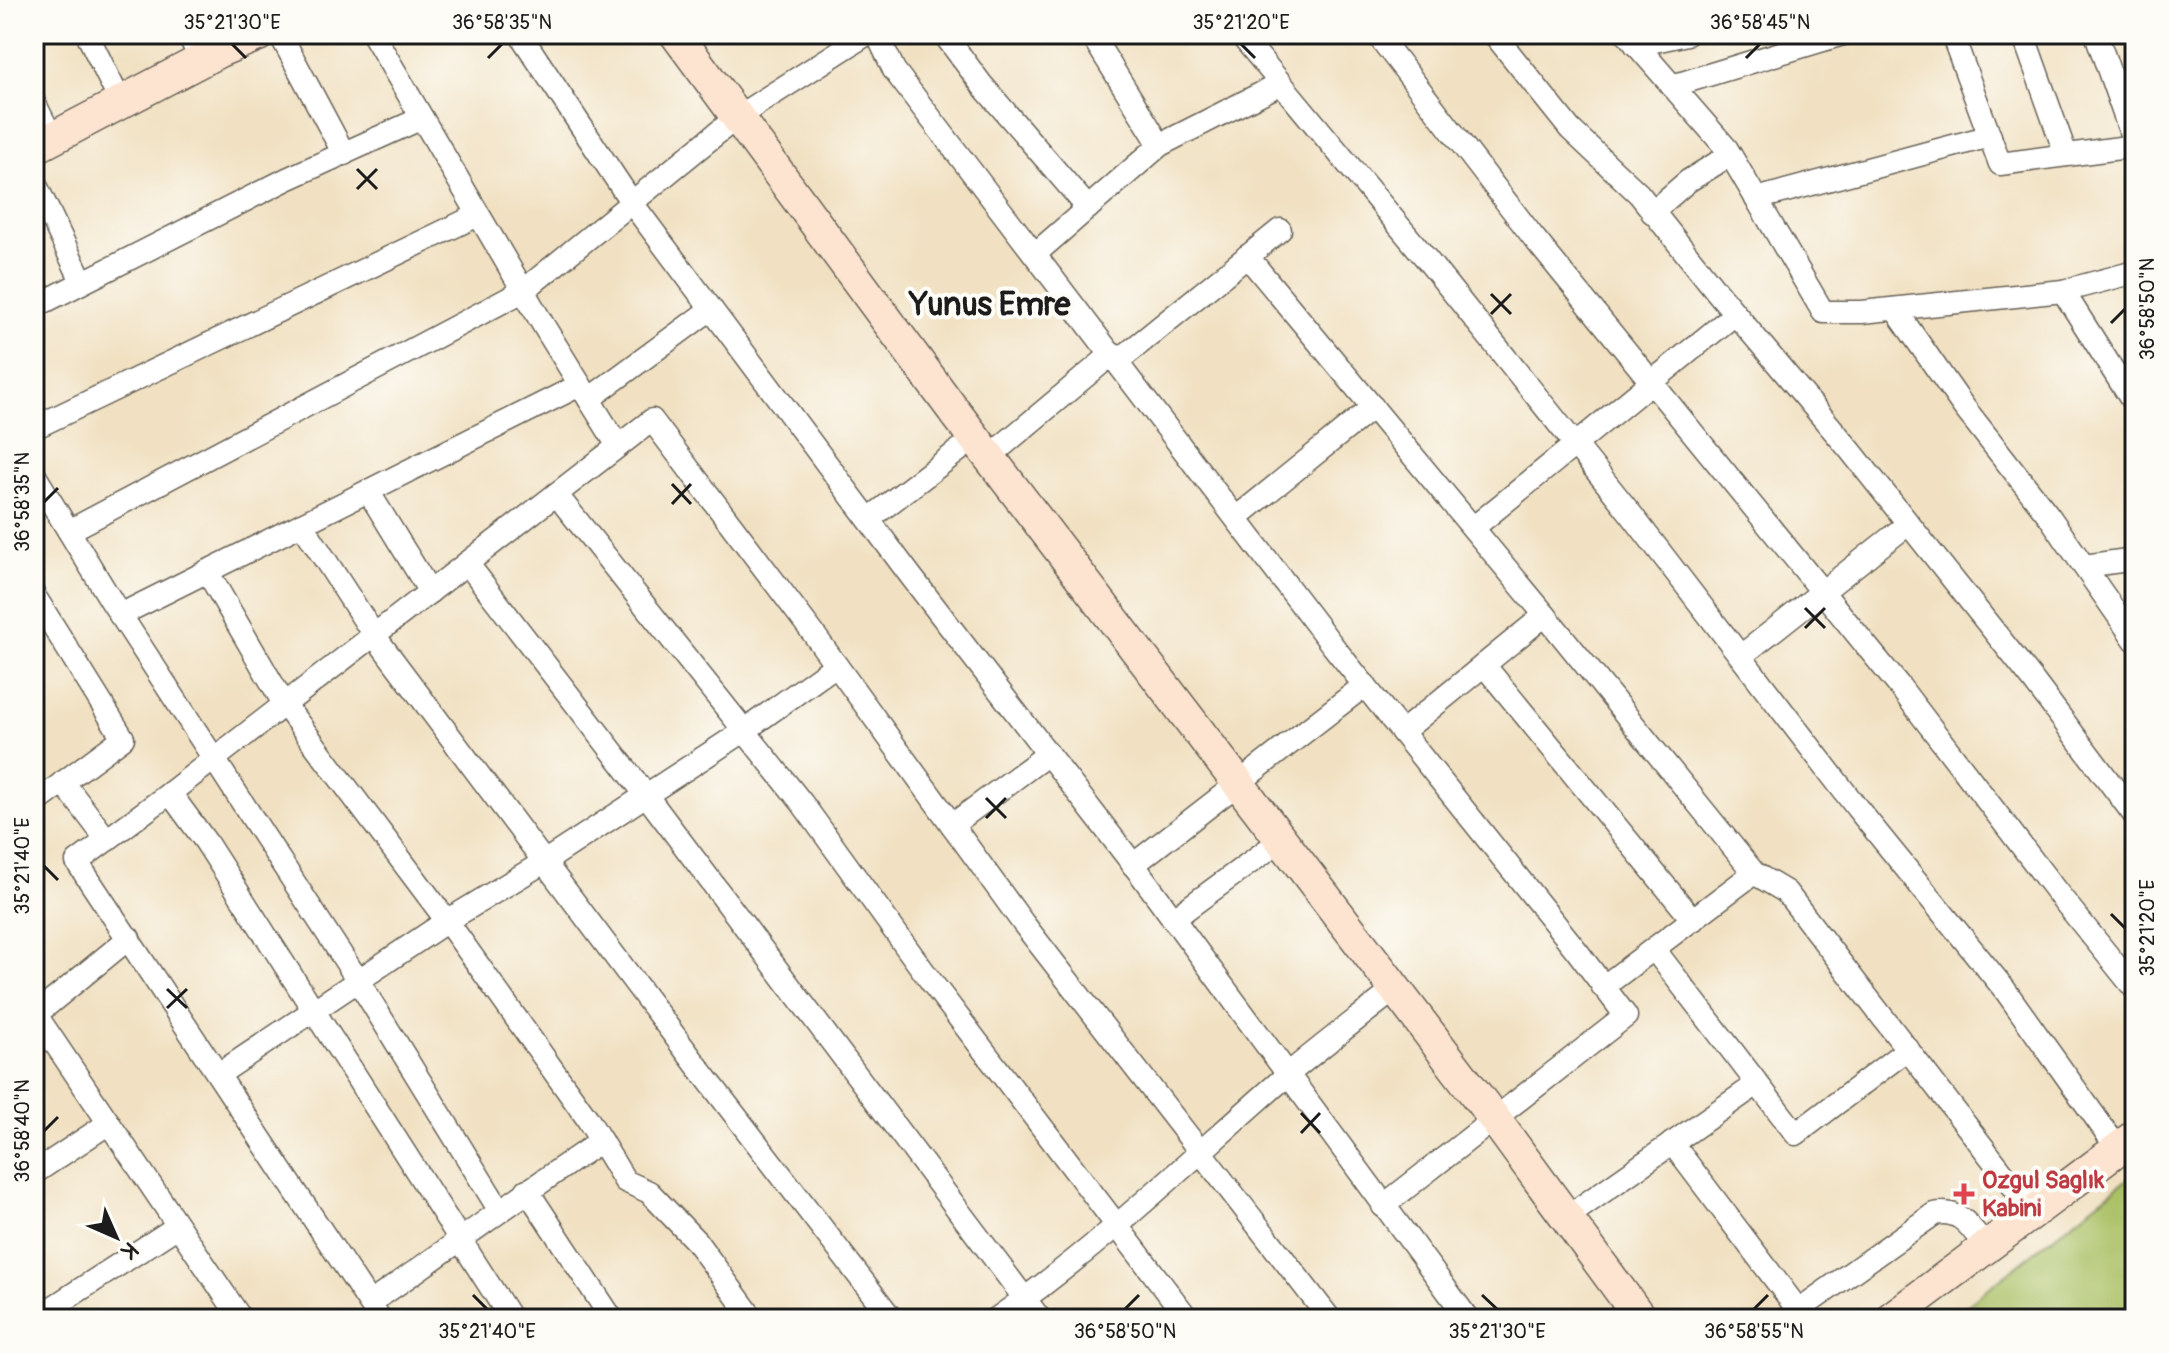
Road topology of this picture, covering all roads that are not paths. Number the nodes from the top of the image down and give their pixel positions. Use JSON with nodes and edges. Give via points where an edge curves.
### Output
{"nodes":[{"id":1,"x":87,"y":34,"type":"edge"},
{"id":2,"x":260,"y":34,"type":"edge"},
{"id":3,"x":280,"y":34,"type":"edge"},
{"id":4,"x":373,"y":34,"type":"edge"},
{"id":5,"x":520,"y":34,"type":"edge"},
{"id":6,"x":676,"y":34,"type":"edge"},
{"id":7,"x":867,"y":34,"type":"edge"},
{"id":8,"x":877,"y":34,"type":"edge"},
{"id":9,"x":944,"y":34,"type":"edge"},
{"id":10,"x":1091,"y":34,"type":"edge"},
{"id":11,"x":1240,"y":34,"type":"edge"},
{"id":12,"x":1377,"y":34,"type":"edge"},
{"id":13,"x":1494,"y":34,"type":"edge"},
{"id":14,"x":1687,"y":34,"type":"edge"},
{"id":15,"x":1843,"y":34,"type":"edge"},
{"id":16,"x":1952,"y":34,"type":"edge"},
{"id":17,"x":2023,"y":34,"type":"edge"},
{"id":18,"x":2096,"y":34,"type":"edge"},
{"id":19,"x":1632,"y":40,"type":"edge"},
{"id":20,"x":195,"y":47,"type":"edge"},
{"id":21,"x":1280,"y":84,"type":"junction"},
{"id":22,"x":1672,"y":86,"type":"junction"},
{"id":23,"x":34,"y":102,"type":"edge"},
{"id":24,"x":121,"y":103,"type":"junction"},
{"id":25,"x":737,"y":117,"type":"junction"},
{"id":26,"x":422,"y":118,"type":"junction"},
{"id":27,"x":1990,"y":136,"type":"junction"},
{"id":28,"x":43,"y":143,"type":"edge"},
{"id":29,"x":1160,"y":145,"type":"junction"},
{"id":30,"x":2135,"y":145,"type":"edge"},
{"id":31,"x":344,"y":154,"type":"junction"},
{"id":32,"x":1730,"y":155,"type":"junction"},
{"id":33,"x":2066,"y":155,"type":"junction"},
{"id":34,"x":34,"y":181,"type":"edge"},
{"id":35,"x":1756,"y":199,"type":"junction"},
{"id":36,"x":632,"y":203,"type":"junction"},
{"id":37,"x":1088,"y":208,"type":"junction"},
{"id":38,"x":1652,"y":212,"type":"junction"},
{"id":39,"x":478,"y":215,"type":"junction"},
{"id":40,"x":41,"y":216,"type":"edge"},
{"id":41,"x":1280,"y":230,"type":"dead end"},
{"id":42,"x":1035,"y":254,"type":"junction"},
{"id":43,"x":1247,"y":256,"type":"junction"},
{"id":44,"x":2135,"y":272,"type":"edge"},
{"id":45,"x":82,"y":281,"type":"junction"},
{"id":46,"x":523,"y":291,"type":"junction"},
{"id":47,"x":2063,"y":291,"type":"junction"},
{"id":48,"x":34,"y":307,"type":"edge"},
{"id":49,"x":711,"y":309,"type":"junction"},
{"id":50,"x":1895,"y":309,"type":"junction"},
{"id":51,"x":1735,"y":314,"type":"junction"},
{"id":52,"x":1115,"y":357,"type":"junction"},
{"id":53,"x":1651,"y":380,"type":"junction"},
{"id":54,"x":584,"y":392,"type":"junction"},
{"id":55,"x":2135,"y":405,"type":"edge"},
{"id":56,"x":1373,"y":407,"type":"junction"},
{"id":57,"x":34,"y":428,"type":"edge"},
{"id":58,"x":1574,"y":444,"type":"junction"},
{"id":59,"x":618,"y":446,"type":"junction"},
{"id":60,"x":982,"y":448,"type":"junction"},
{"id":61,"x":34,"y":474,"type":"edge"},
{"id":62,"x":368,"y":491,"type":"junction"},
{"id":63,"x":556,"y":494,"type":"junction"},
{"id":64,"x":1236,"y":518,"type":"junction"},
{"id":65,"x":869,"y":519,"type":"junction"},
{"id":66,"x":302,"y":524,"type":"junction"},
{"id":67,"x":1908,"y":524,"type":"junction"},
{"id":68,"x":1473,"y":528,"type":"junction"},
{"id":69,"x":69,"y":531,"type":"junction"},
{"id":70,"x":2135,"y":559,"type":"edge"},
{"id":71,"x":467,"y":563,"type":"junction"},
{"id":72,"x":2084,"y":566,"type":"junction"},
{"id":73,"x":207,"y":571,"type":"junction"},
{"id":74,"x":1823,"y":591,"type":"junction"},
{"id":75,"x":430,"y":592,"type":"junction"},
{"id":76,"x":34,"y":595,"type":"edge"},
{"id":77,"x":120,"y":615,"type":"junction"},
{"id":78,"x":1545,"y":615,"type":"junction"},
{"id":79,"x":374,"y":635,"type":"junction"},
{"id":80,"x":2135,"y":640,"type":"edge"},
{"id":81,"x":1741,"y":656,"type":"junction"},
{"id":82,"x":836,"y":665,"type":"junction"},
{"id":83,"x":1484,"y":665,"type":"junction"},
{"id":84,"x":1365,"y":685,"type":"junction"},
{"id":85,"x":284,"y":704,"type":"junction"},
{"id":86,"x":744,"y":731,"type":"junction"},
{"id":87,"x":1402,"y":732,"type":"junction"},
{"id":88,"x":1048,"y":754,"type":"junction"},
{"id":89,"x":214,"y":758,"type":"junction"},
{"id":90,"x":63,"y":782,"type":"junction"},
{"id":91,"x":1239,"y":783,"type":"junction"},
{"id":92,"x":170,"y":793,"type":"junction"},
{"id":93,"x":646,"y":795,"type":"junction"},
{"id":94,"x":34,"y":804,"type":"edge"},
{"id":95,"x":2135,"y":816,"type":"edge"},
{"id":96,"x":952,"y":825,"type":"junction"},
{"id":97,"x":1282,"y":839,"type":"junction"},
{"id":98,"x":107,"y":840,"type":"junction"},
{"id":99,"x":544,"y":862,"type":"junction"},
{"id":100,"x":1133,"y":865,"type":"junction"},
{"id":101,"x":1754,"y":873,"type":"junction"},
{"id":102,"x":1173,"y":919,"type":"junction"},
{"id":103,"x":1693,"y":920,"type":"junction"},
{"id":104,"x":447,"y":921,"type":"junction"},
{"id":105,"x":129,"y":938,"type":"junction"},
{"id":106,"x":1654,"y":949,"type":"junction"},
{"id":107,"x":359,"y":982,"type":"junction"},
{"id":108,"x":1603,"y":987,"type":"junction"},
{"id":109,"x":1395,"y":989,"type":"junction"},
{"id":110,"x":2135,"y":989,"type":"edge"},
{"id":111,"x":314,"y":1012,"type":"junction"},
{"id":112,"x":35,"y":1015,"type":"edge"},
{"id":113,"x":1908,"y":1049,"type":"junction"},
{"id":114,"x":219,"y":1074,"type":"junction"},
{"id":115,"x":1288,"y":1075,"type":"junction"},
{"id":116,"x":1757,"y":1084,"type":"junction"},
{"id":117,"x":1493,"y":1117,"type":"junction"},
{"id":118,"x":109,"y":1123,"type":"junction"},
{"id":119,"x":601,"y":1141,"type":"junction"},
{"id":120,"x":2126,"y":1142,"type":"edge"},
{"id":121,"x":1672,"y":1143,"type":"junction"},
{"id":122,"x":1202,"y":1153,"type":"junction"},
{"id":123,"x":34,"y":1173,"type":"edge"},
{"id":124,"x":527,"y":1190,"type":"junction"},
{"id":125,"x":1383,"y":1206,"type":"junction"},
{"id":126,"x":500,"y":1211,"type":"junction"},
{"id":127,"x":2033,"y":1212,"type":"junction"},
{"id":128,"x":1567,"y":1217,"type":"junction"},
{"id":129,"x":1117,"y":1225,"type":"junction"},
{"id":130,"x":178,"y":1226,"type":"junction"},
{"id":131,"x":461,"y":1241,"type":"junction"},
{"id":132,"x":1986,"y":1247,"type":"junction"},
{"id":133,"x":1025,"y":1299,"type":"junction"},
{"id":134,"x":375,"y":1311,"type":"edge"},
{"id":135,"x":1796,"y":1316,"type":"edge"},
{"id":136,"x":35,"y":1319,"type":"edge"},
{"id":137,"x":241,"y":1319,"type":"edge"},
{"id":138,"x":511,"y":1319,"type":"edge"},
{"id":139,"x":612,"y":1319,"type":"edge"},
{"id":140,"x":753,"y":1319,"type":"edge"},
{"id":141,"x":892,"y":1319,"type":"edge"},
{"id":142,"x":996,"y":1319,"type":"edge"},
{"id":143,"x":1040,"y":1319,"type":"edge"},
{"id":144,"x":1188,"y":1319,"type":"edge"},
{"id":145,"x":1330,"y":1319,"type":"edge"},
{"id":146,"x":1468,"y":1319,"type":"edge"},
{"id":147,"x":1641,"y":1319,"type":"edge"},
{"id":148,"x":1890,"y":1319,"type":"edge"}],
"edges":[{"from":1,"to":24,"type":"street"},
{"from":2,"to":20,"type":"main road"},
{"from":3,"to":31,"type":"street"},
{"from":4,"to":26,"type":"street"},
{"from":5,"to":36,"type":"street"},
{"from":6,"to":25,"type":"main road"},
{"from":7,"to":25,"type":"street"},
{"from":8,"to":42,"type":"street","via":[[894,70]]},
{"from":9,"to":37,"type":"street"},
{"from":10,"to":29,"type":"street"},
{"from":11,"to":21,"type":"street"},
{"from":12,"to":53,"type":"street"},
{"from":13,"to":38,"type":"street","via":[[1570,129]]},
{"from":14,"to":19,"type":"street"},
{"from":15,"to":22,"type":"street"},
{"from":16,"to":27,"type":"street"},
{"from":17,"to":33,"type":"street"},
{"from":18,"to":30,"type":"street"},
{"from":19,"to":22,"type":"street"},
{"from":20,"to":24,"type":"main road"},
{"from":21,"to":29,"type":"street"},
{"from":21,"to":58,"type":"street"},
{"from":22,"to":32,"type":"street"},
{"from":23,"to":28,"type":"street"},
{"from":24,"to":28,"type":"main road"},
{"from":25,"to":36,"type":"street"},
{"from":25,"to":60,"type":"main road"},
{"from":26,"to":31,"type":"street"},
{"from":26,"to":39,"type":"street"},
{"from":27,"to":33,"type":"street","via":[[2000,164]]},
{"from":27,"to":35,"type":"street"},
{"from":29,"to":37,"type":"street"},
{"from":30,"to":33,"type":"street"},
{"from":31,"to":45,"type":"street"},
{"from":32,"to":35,"type":"street"},
{"from":32,"to":38,"type":"street"},
{"from":34,"to":40,"type":"street"},
{"from":35,"to":50,"type":"street","via":[[1823,312]]},
{"from":36,"to":46,"type":"street"},
{"from":36,"to":49,"type":"street"},
{"from":37,"to":42,"type":"street"},
{"from":38,"to":51,"type":"street"},
{"from":39,"to":46,"type":"street"},
{"from":39,"to":57,"type":"street"},
{"from":40,"to":45,"type":"street"},
{"from":41,"to":43,"type":"street"},
{"from":42,"to":52,"type":"street"},
{"from":43,"to":52,"type":"street"},
{"from":43,"to":56,"type":"street"},
{"from":44,"to":47,"type":"street"},
{"from":45,"to":48,"type":"street"},
{"from":46,"to":54,"type":"street"},
{"from":46,"to":69,"type":"street"},
{"from":47,"to":50,"type":"street"},
{"from":47,"to":55,"type":"street"},
{"from":49,"to":54,"type":"street"},
{"from":49,"to":65,"type":"street"},
{"from":50,"to":72,"type":"street"},
{"from":51,"to":53,"type":"street"},
{"from":51,"to":67,"type":"street"},
{"from":52,"to":60,"type":"street"},
{"from":52,"to":64,"type":"street"},
{"from":53,"to":58,"type":"street"},
{"from":53,"to":74,"type":"street"},
{"from":54,"to":59,"type":"street"},
{"from":54,"to":62,"type":"street"},
{"from":56,"to":64,"type":"street"},
{"from":56,"to":68,"type":"street"},
{"from":58,"to":68,"type":"street"},
{"from":58,"to":81,"type":"street"},
{"from":59,"to":63,"type":"street"},
{"from":59,"to":82,"type":"street","via":[[652,420]]},
{"from":60,"to":65,"type":"street"},
{"from":60,"to":91,"type":"main road"},
{"from":61,"to":69,"type":"street"},
{"from":62,"to":66,"type":"street"},
{"from":62,"to":75,"type":"street"},
{"from":63,"to":71,"type":"street"},
{"from":63,"to":86,"type":"street"},
{"from":64,"to":84,"type":"street"},
{"from":65,"to":88,"type":"street"},
{"from":66,"to":73,"type":"street"},
{"from":66,"to":79,"type":"street"},
{"from":67,"to":74,"type":"street"},
{"from":67,"to":95,"type":"street"},
{"from":68,"to":78,"type":"street"},
{"from":69,"to":77,"type":"street"},
{"from":70,"to":72,"type":"street"},
{"from":71,"to":75,"type":"street"},
{"from":71,"to":93,"type":"street"},
{"from":72,"to":80,"type":"street"},
{"from":73,"to":77,"type":"street"},
{"from":73,"to":85,"type":"street"},
{"from":74,"to":81,"type":"street"},
{"from":74,"to":110,"type":"street"},
{"from":75,"to":79,"type":"street"},
{"from":76,"to":90,"type":"street","via":[[123,738]]},
{"from":77,"to":89,"type":"street"},
{"from":78,"to":83,"type":"street"},
{"from":78,"to":101,"type":"street"},
{"from":79,"to":85,"type":"street"},
{"from":79,"to":99,"type":"street"},
{"from":81,"to":120,"type":"street"},
{"from":82,"to":86,"type":"street"},
{"from":82,"to":96,"type":"street"},
{"from":83,"to":87,"type":"street"},
{"from":83,"to":103,"type":"street"},
{"from":84,"to":87,"type":"street"},
{"from":84,"to":91,"type":"street"},
{"from":85,"to":89,"type":"street"},
{"from":85,"to":104,"type":"street"},
{"from":86,"to":93,"type":"street"},
{"from":86,"to":129,"type":"street"},
{"from":87,"to":108,"type":"street"},
{"from":88,"to":96,"type":"street"},
{"from":88,"to":100,"type":"street"},
{"from":89,"to":92,"type":"street"},
{"from":89,"to":107,"type":"street"},
{"from":90,"to":94,"type":"street"},
{"from":90,"to":98,"type":"street"},
{"from":91,"to":97,"type":"main road"},
{"from":91,"to":100,"type":"street"},
{"from":92,"to":98,"type":"street"},
{"from":92,"to":111,"type":"street"},
{"from":93,"to":99,"type":"street"},
{"from":93,"to":133,"type":"street"},
{"from":96,"to":122,"type":"street"},
{"from":97,"to":102,"type":"street"},
{"from":97,"to":109,"type":"main road"},
{"from":98,"to":105,"type":"street","via":[[77,862]]},
{"from":99,"to":104,"type":"street"},
{"from":99,"to":141,"type":"street"},
{"from":100,"to":102,"type":"street"},
{"from":101,"to":103,"type":"street"},
{"from":101,"to":113,"type":"street","via":[[1786,892]]},
{"from":102,"to":115,"type":"street"},
{"from":103,"to":106,"type":"street"},
{"from":104,"to":107,"type":"street"},
{"from":104,"to":119,"type":"street"},
{"from":105,"to":112,"type":"street"},
{"from":105,"to":114,"type":"street"},
{"from":106,"to":108,"type":"street"},
{"from":106,"to":116,"type":"street"},
{"from":107,"to":111,"type":"street"},
{"from":107,"to":126,"type":"street"},
{"from":108,"to":117,"type":"street","via":[[1626,1016]]},
{"from":109,"to":115,"type":"street"},
{"from":109,"to":117,"type":"main road"},
{"from":111,"to":114,"type":"street"},
{"from":111,"to":131,"type":"street"},
{"from":112,"to":118,"type":"street"},
{"from":113,"to":116,"type":"street","via":[[1796,1134]]},
{"from":113,"to":127,"type":"street"},
{"from":114,"to":134,"type":"street"},
{"from":115,"to":122,"type":"street"},
{"from":115,"to":125,"type":"street"},
{"from":116,"to":121,"type":"street"},
{"from":117,"to":125,"type":"street"},
{"from":117,"to":128,"type":"main road"},
{"from":118,"to":123,"type":"street"},
{"from":118,"to":130,"type":"street"},
{"from":119,"to":124,"type":"street"},
{"from":119,"to":140,"type":"street","via":[[625,1181],[649,1192],[696,1241]]},
{"from":120,"to":127,"type":"main road"},
{"from":121,"to":128,"type":"street"},
{"from":121,"to":135,"type":"street"},
{"from":122,"to":129,"type":"street"},
{"from":122,"to":145,"type":"street"},
{"from":124,"to":126,"type":"street"},
{"from":124,"to":139,"type":"street"},
{"from":125,"to":146,"type":"street"},
{"from":126,"to":131,"type":"street"},
{"from":127,"to":132,"type":"main road"},
{"from":128,"to":147,"type":"main road"},
{"from":129,"to":133,"type":"street"},
{"from":129,"to":144,"type":"street"},
{"from":130,"to":136,"type":"street"},
{"from":130,"to":137,"type":"street"},
{"from":131,"to":134,"type":"street"},
{"from":131,"to":138,"type":"street"},
{"from":132,"to":135,"type":"street","via":[[1964,1219],[1934,1214]]},
{"from":132,"to":148,"type":"main road"},
{"from":133,"to":142,"type":"street"},
{"from":133,"to":143,"type":"street"}]}
